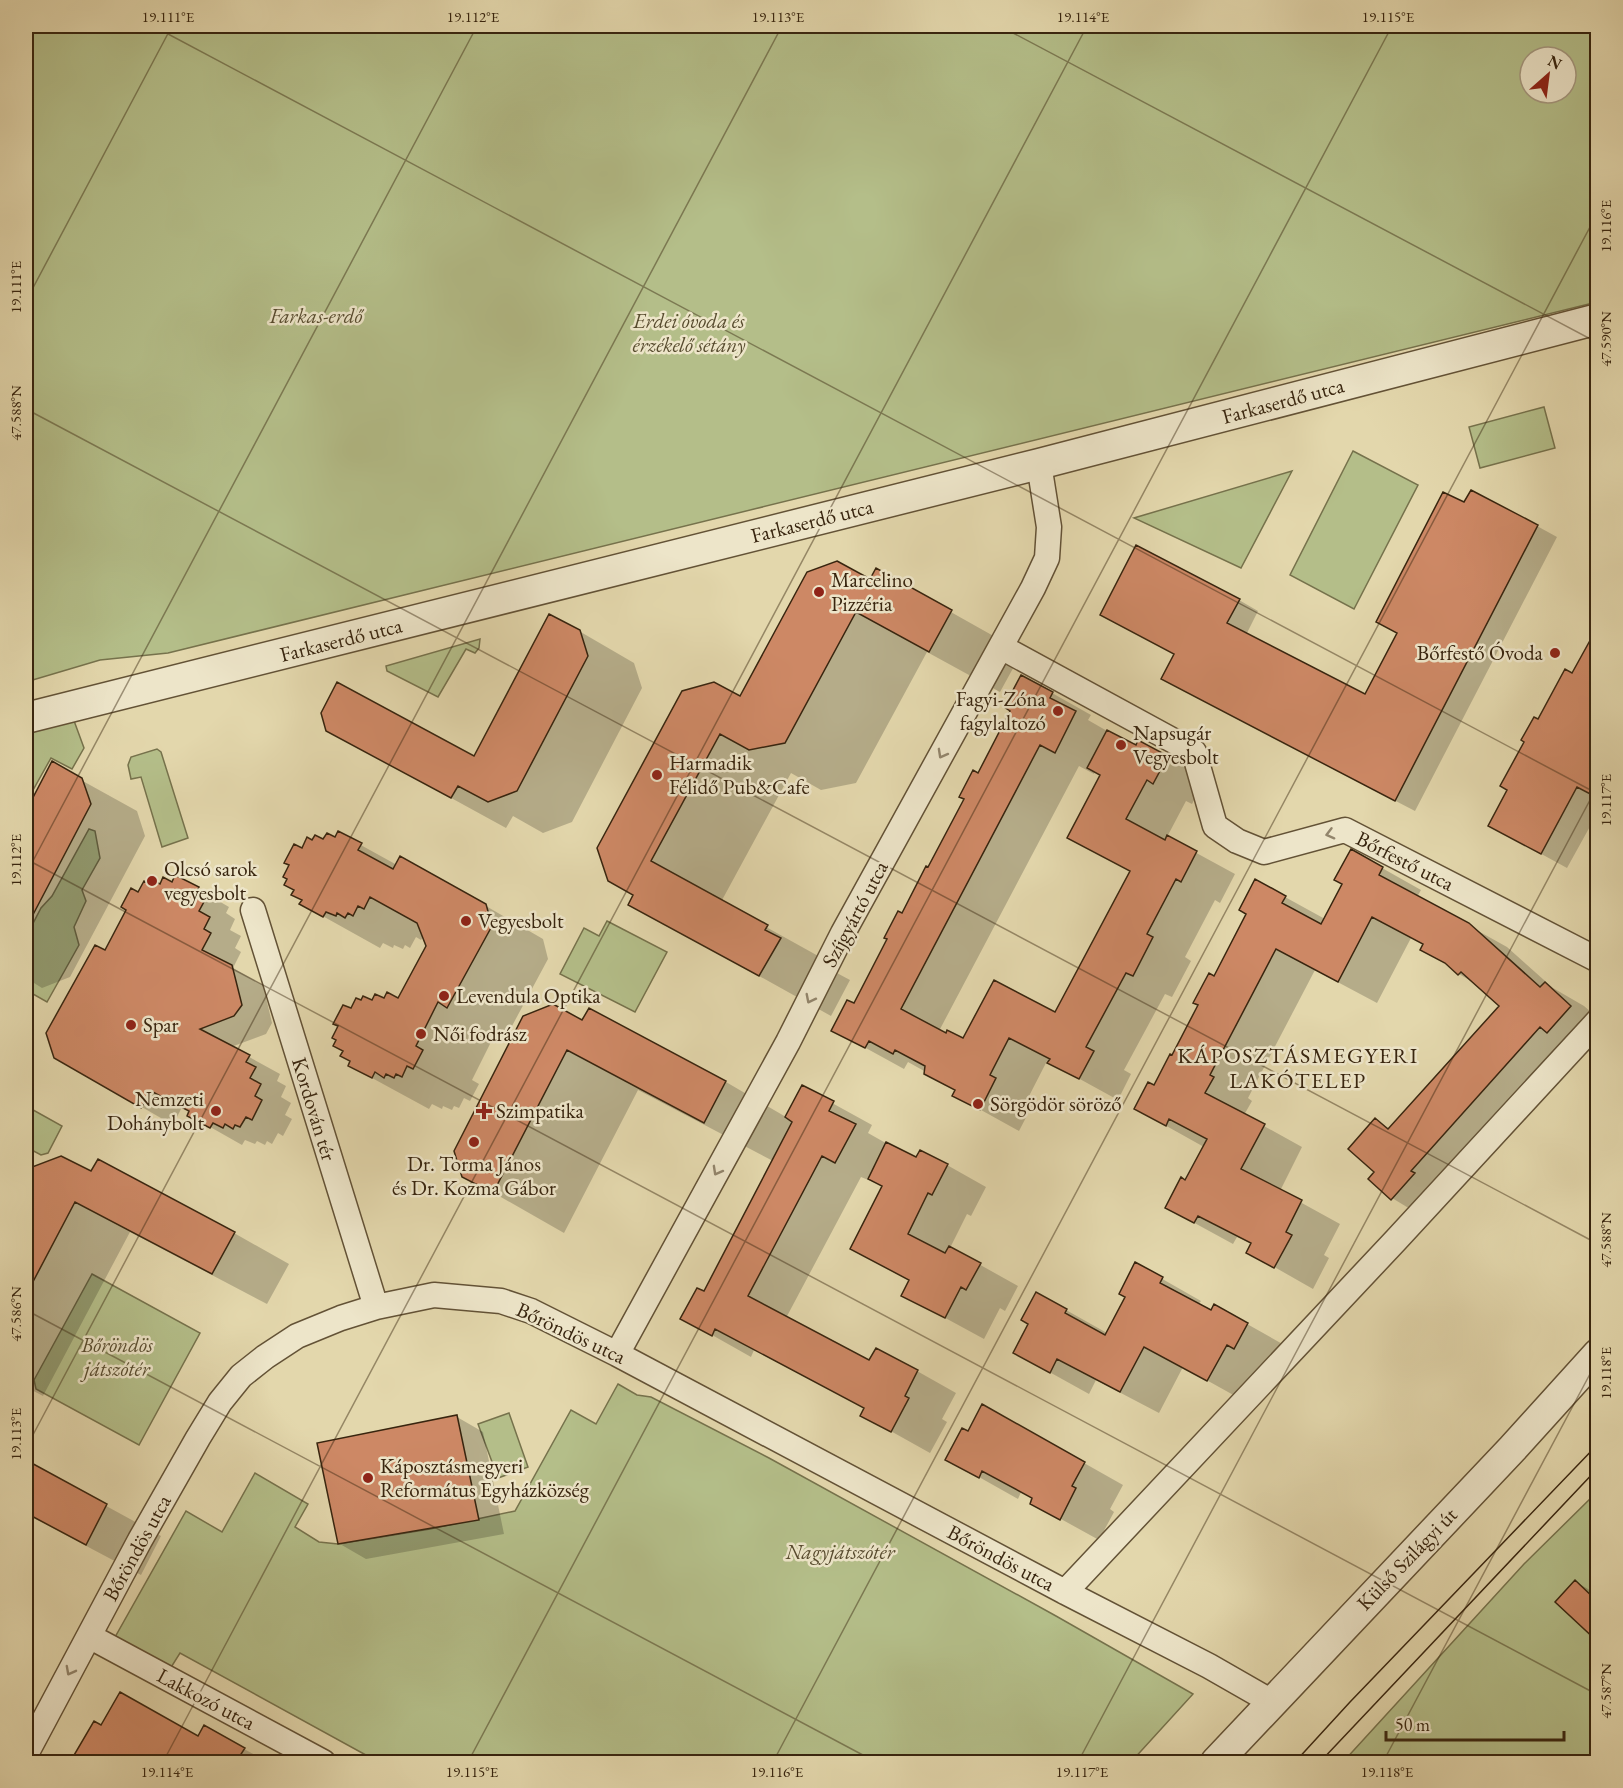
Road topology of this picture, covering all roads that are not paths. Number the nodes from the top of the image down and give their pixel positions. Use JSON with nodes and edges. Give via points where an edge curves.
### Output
{"nodes":[{"id":1,"x":1598,"y":320,"type":"edge"},
{"id":2,"x":1039,"y":464,"type":"junction"},
{"id":3,"x":1001,"y":648,"type":"junction"},
{"id":4,"x":26,"y":718,"type":"edge"},
{"id":5,"x":253,"y":910,"type":"dead end"},
{"id":6,"x":1598,"y":960,"type":"edge"},
{"id":7,"x":1598,"y":1021,"type":"edge"},
{"id":8,"x":376,"y":1307,"type":"junction"},
{"id":9,"x":617,"y":1354,"type":"junction"},
{"id":10,"x":1598,"y":1354,"type":"edge"},
{"id":11,"x":1065,"y":1592,"type":"junction"},
{"id":12,"x":89,"y":1636,"type":"junction"},
{"id":13,"x":1272,"y":1702,"type":"junction"},
{"id":14,"x":26,"y":1754,"type":"edge"},
{"id":15,"x":323,"y":1762,"type":"edge"},
{"id":16,"x":1216,"y":1762,"type":"edge"}],
"edges":[{"from":1,"to":2,"type":"street","name":"Farkaserdő utca"},
{"from":2,"to":3,"type":"street","name":"Szíjgyártó utca","via":[[1049,527],[1047,558]]},
{"from":2,"to":4,"type":"street","name":"Farkaserdő utca"},
{"from":6,"to":3,"type":"street","name":"Bőrfestő utca","one_way":true,"via":[[1345,830],[1264,852],[1237,841],[1215,826],[1194,752]]},
{"from":3,"to":9,"type":"street","name":"Szíjgyártó utca","one_way":true},
{"from":5,"to":8,"type":"street","name":"Kordován tér"},
{"from":7,"to":11,"type":"street"},
{"from":8,"to":9,"type":"street","name":"Bőröndös utca","via":[[434,1295],[501,1301],[531,1311]]},
{"from":8,"to":12,"type":"street","name":"Bőröndös utca","via":[[297,1336],[241,1376],[220,1402]]},
{"from":9,"to":11,"type":"street","name":"Bőröndös utca"},
{"from":10,"to":13,"type":"street","name":"Külső Szilágyi út"},
{"from":11,"to":13,"type":"street","name":"Bőröndös utca","via":[[1209,1665]]},
{"from":12,"to":14,"type":"street","name":"Bőröndös utca","one_way":true},
{"from":12,"to":15,"type":"street","name":"Lakkozó utca"},
{"from":13,"to":16,"type":"street","name":"Külső Szilágyi út"}]}
